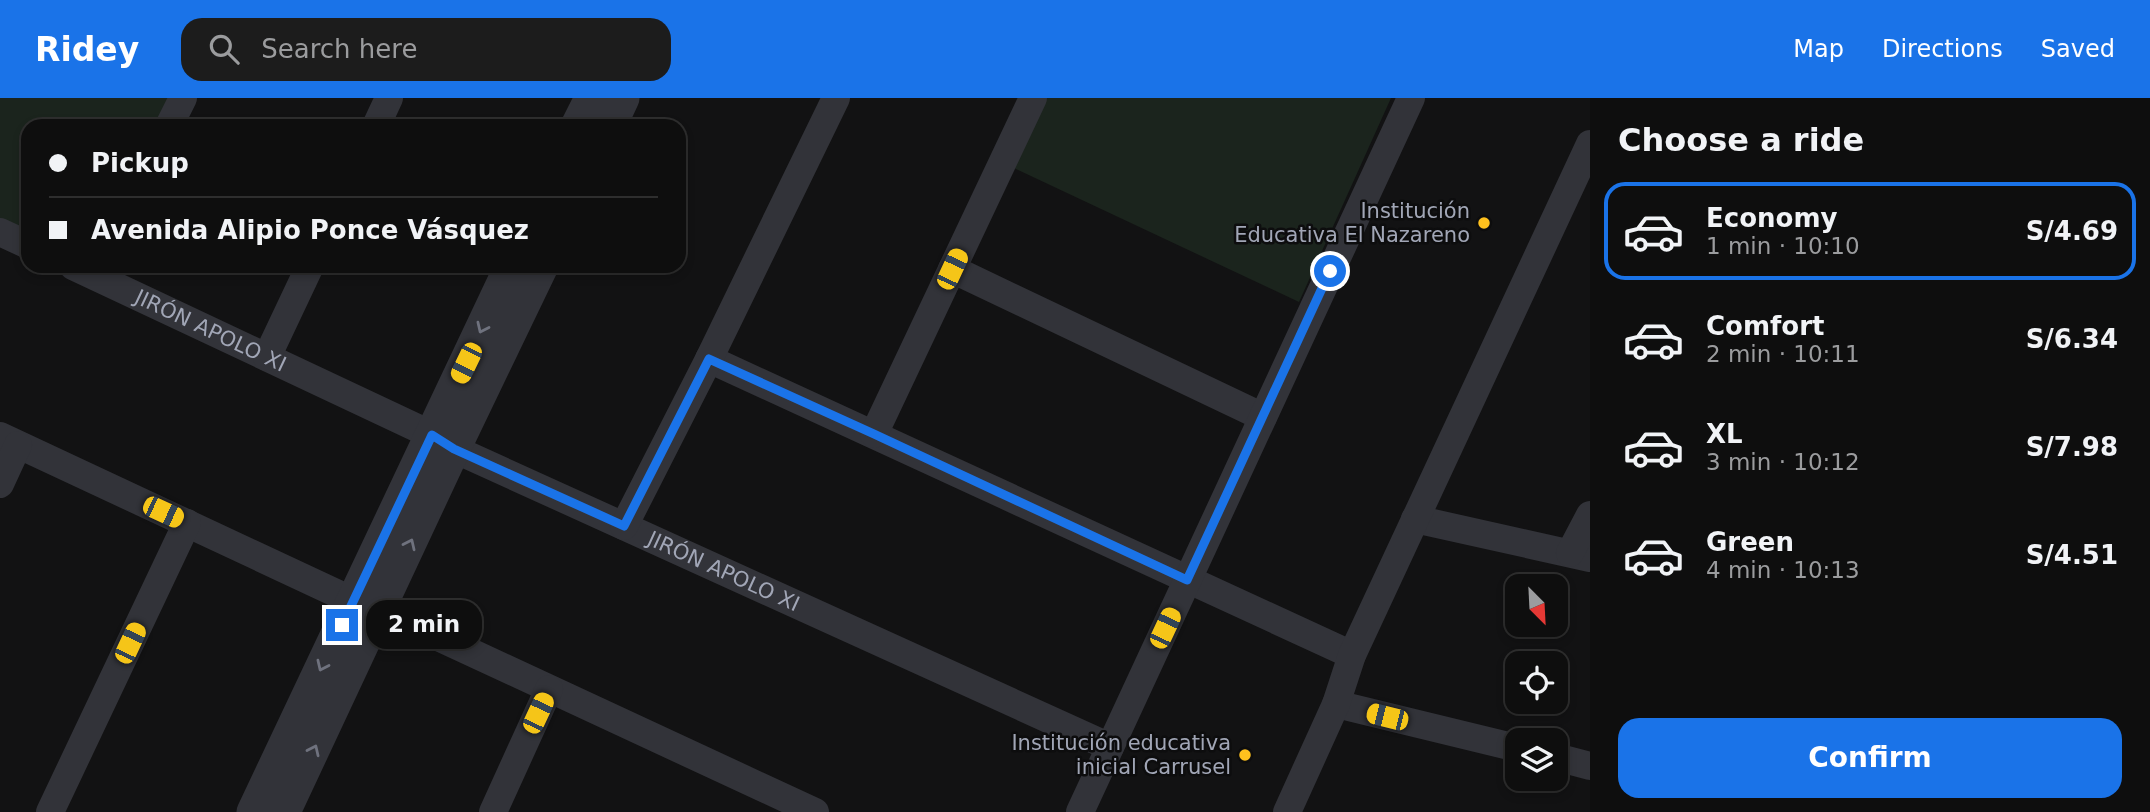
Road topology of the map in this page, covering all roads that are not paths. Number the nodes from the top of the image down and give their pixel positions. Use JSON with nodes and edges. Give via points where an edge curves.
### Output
{"nodes":[{"id":1,"x":183,"y":98,"type":"edge"},
{"id":2,"x":389,"y":98,"type":"edge"},
{"id":3,"x":591,"y":98,"type":"edge"},
{"id":4,"x":623,"y":98,"type":"edge"},
{"id":5,"x":836,"y":98,"type":"edge"},
{"id":6,"x":1033,"y":98,"type":"edge"},
{"id":7,"x":1410,"y":98,"type":"edge"},
{"id":8,"x":172,"y":119,"type":"edge"},
{"id":9,"x":379,"y":119,"type":"edge"},
{"id":10,"x":581,"y":119,"type":"edge"},
{"id":11,"x":613,"y":119,"type":"edge"},
{"id":12,"x":1590,"y":144,"type":"edge"},
{"id":13,"x":0,"y":232,"type":"edge"},
{"id":14,"x":21,"y":242,"type":"edge"},
{"id":15,"x":952,"y":269,"type":"junction"},
{"id":16,"x":96,"y":273,"type":"edge"},
{"id":17,"x":307,"y":273,"type":"edge"},
{"id":18,"x":508,"y":273,"type":"edge"},
{"id":19,"x":538,"y":273,"type":"edge"},
{"id":20,"x":267,"y":357,"type":"junction"},
{"id":21,"x":709,"y":359,"type":"junction"},
{"id":22,"x":1263,"y":417,"type":"junction"},
{"id":23,"x":874,"y":434,"type":"junction"},
{"id":24,"x":9,"y":440,"type":"edge"},
{"id":25,"x":443,"y":442,"type":"junction"},
{"id":26,"x":0,"y":484,"type":"edge"},
{"id":27,"x":1590,"y":515,"type":"edge"},
{"id":28,"x":1415,"y":519,"type":"junction"},
{"id":29,"x":187,"y":523,"type":"junction"},
{"id":30,"x":624,"y":526,"type":"junction"},
{"id":31,"x":1580,"y":556,"type":"edge"},
{"id":32,"x":1187,"y":580,"type":"junction"},
{"id":33,"x":366,"y":606,"type":"junction"},
{"id":34,"x":1352,"y":654,"type":"junction"},
{"id":35,"x":549,"y":689,"type":"junction"},
{"id":36,"x":1335,"y":704,"type":"junction"},
{"id":37,"x":1505,"y":745,"type":"edge"},
{"id":38,"x":1110,"y":747,"type":"junction"},
{"id":39,"x":1568,"y":760,"type":"edge"},
{"id":40,"x":1590,"y":766,"type":"edge"},
{"id":41,"x":50,"y":812,"type":"edge"},
{"id":42,"x":253,"y":812,"type":"edge"},
{"id":43,"x":285,"y":812,"type":"edge"},
{"id":44,"x":493,"y":812,"type":"edge"},
{"id":45,"x":814,"y":812,"type":"edge"},
{"id":46,"x":1080,"y":812,"type":"edge"},
{"id":47,"x":1287,"y":812,"type":"edge"}],
"edges":[{"from":1,"to":8,"type":"street"},
{"from":2,"to":9,"type":"street"},
{"from":3,"to":10,"type":"street"},
{"from":4,"to":11,"type":"street"},
{"from":5,"to":21,"type":"street"},
{"from":6,"to":15,"type":"street"},
{"from":7,"to":22,"type":"street"},
{"from":12,"to":28,"type":"street"},
{"from":13,"to":14,"type":"street"},
{"from":15,"to":22,"type":"street"},
{"from":15,"to":23,"type":"street"},
{"from":16,"to":20,"type":"street","name":"JIRÓN APOLO XI"},
{"from":17,"to":20,"type":"street"},
{"from":18,"to":25,"type":"street","one_way":true},
{"from":19,"to":25,"type":"street"},
{"from":20,"to":25,"type":"street","name":"JIRÓN APOLO XI"},
{"from":21,"to":23,"type":"street"},
{"from":21,"to":30,"type":"street"},
{"from":22,"to":32,"type":"street"},
{"from":23,"to":32,"type":"street"},
{"from":24,"to":26,"type":"street"},
{"from":24,"to":29,"type":"street"},
{"from":25,"to":30,"type":"street","name":"JIRÓN APOLO XI"},
{"from":25,"to":33,"type":"street"},
{"from":27,"to":31,"type":"street"},
{"from":28,"to":31,"type":"street"},
{"from":28,"to":34,"type":"street"},
{"from":29,"to":33,"type":"street"},
{"from":29,"to":41,"type":"street"},
{"from":30,"to":38,"type":"street","name":"JIRÓN APOLO XI"},
{"from":32,"to":34,"type":"street"},
{"from":32,"to":38,"type":"street"},
{"from":33,"to":35,"type":"street"},
{"from":33,"to":42,"type":"street","one_way":true},
{"from":43,"to":33,"type":"street","one_way":true},
{"from":34,"to":36,"type":"street"},
{"from":35,"to":44,"type":"street"},
{"from":35,"to":45,"type":"street"},
{"from":36,"to":37,"type":"street"},
{"from":36,"to":47,"type":"street"},
{"from":38,"to":46,"type":"street"},
{"from":39,"to":40,"type":"street"}]}
